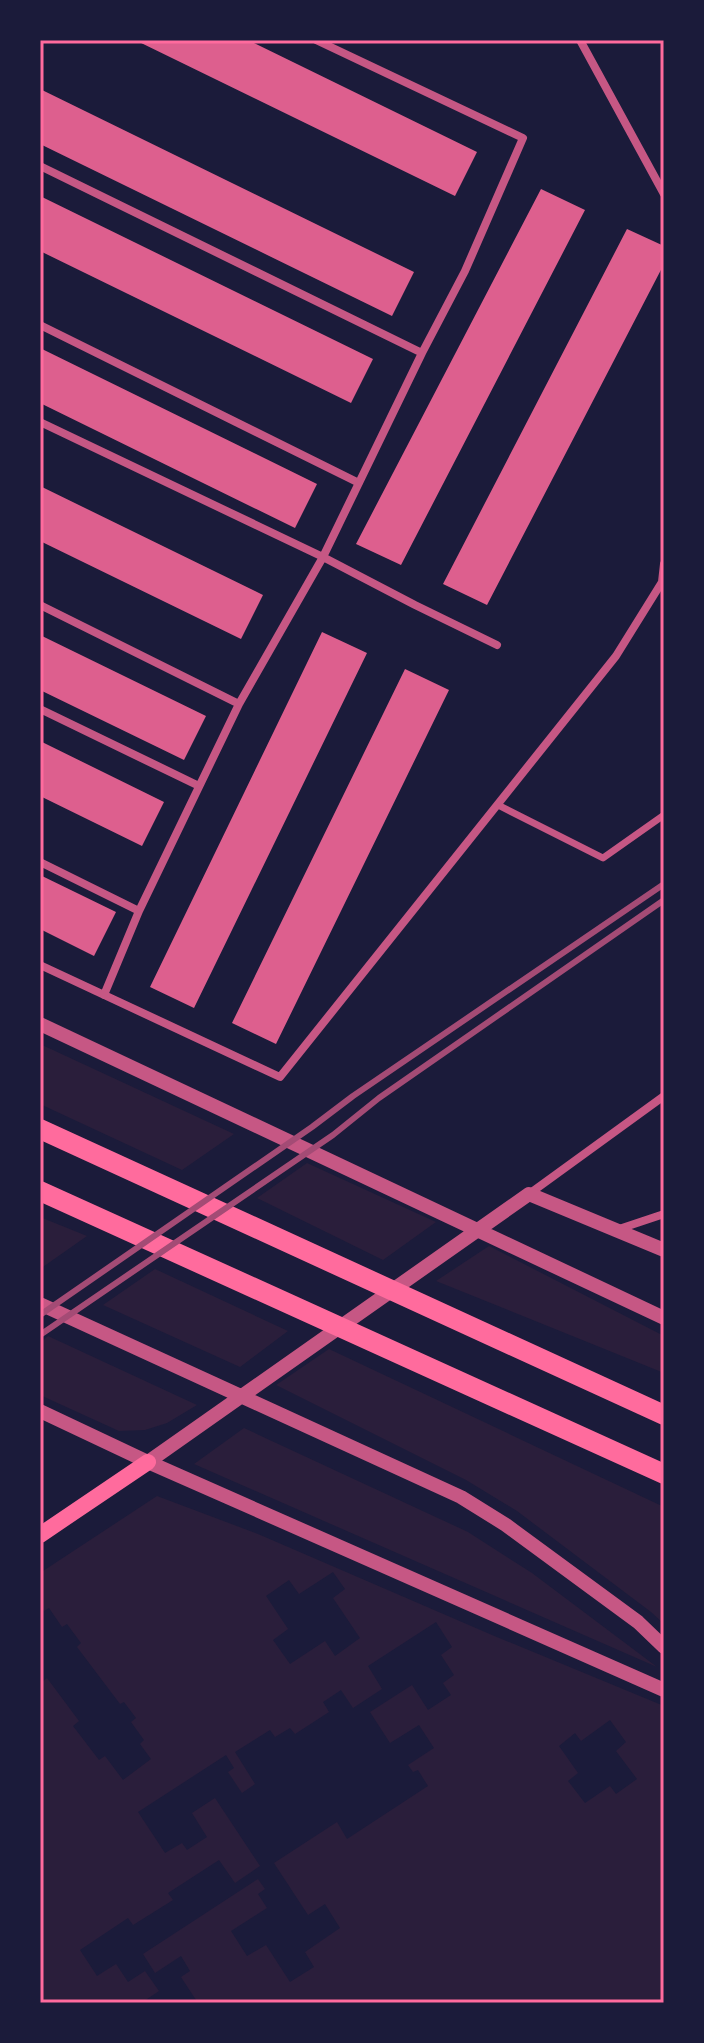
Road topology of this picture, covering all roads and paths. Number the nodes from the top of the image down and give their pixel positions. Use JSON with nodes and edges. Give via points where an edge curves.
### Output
{"nodes":[{"id":1,"x":316,"y":40,"type":"edge"},
{"id":2,"x":580,"y":40,"type":"edge"},
{"id":3,"x":40,"y":166,"type":"edge"},
{"id":4,"x":664,"y":194,"type":"edge"},
{"id":5,"x":40,"y":325,"type":"edge"},
{"id":6,"x":422,"y":353,"type":"junction"},
{"id":7,"x":40,"y":422,"type":"edge"},
{"id":8,"x":359,"y":483,"type":"junction"},
{"id":9,"x":323,"y":557,"type":"junction"},
{"id":10,"x":664,"y":564,"type":"edge"},
{"id":11,"x":40,"y":605,"type":"edge"},
{"id":12,"x":497,"y":645,"type":"dead end"},
{"id":13,"x":239,"y":704,"type":"junction"},
{"id":14,"x":40,"y":709,"type":"edge"},
{"id":15,"x":199,"y":786,"type":"junction"},
{"id":16,"x":498,"y":805,"type":"junction"},
{"id":17,"x":664,"y":815,"type":"edge"},
{"id":18,"x":40,"y":862,"type":"edge"},
{"id":19,"x":139,"y":911,"type":"junction"},
{"id":20,"x":40,"y":965,"type":"edge"},
{"id":21,"x":104,"y":995,"type":"junction"},
{"id":22,"x":40,"y":1024,"type":"edge"},
{"id":23,"x":664,"y":1096,"type":"edge"},
{"id":24,"x":40,"y":1129,"type":"edge"},
{"id":25,"x":40,"y":1191,"type":"edge"},
{"id":26,"x":529,"y":1194,"type":"junction"},
{"id":27,"x":664,"y":1214,"type":"edge"},
{"id":28,"x":618,"y":1229,"type":"junction"},
{"id":29,"x":664,"y":1250,"type":"edge"},
{"id":30,"x":40,"y":1304,"type":"edge"},
{"id":31,"x":664,"y":1318,"type":"edge"},
{"id":32,"x":40,"y":1411,"type":"edge"},
{"id":33,"x":664,"y":1415,"type":"edge"},
{"id":34,"x":148,"y":1462,"type":"junction"},
{"id":35,"x":664,"y":1474,"type":"edge"},
{"id":36,"x":40,"y":1535,"type":"edge"},
{"id":37,"x":664,"y":1647,"type":"edge"},
{"id":38,"x":664,"y":1690,"type":"edge"}],
"edges":[{"from":1,"to":6,"type":"street","via":[[523,138],[465,271]]},
{"from":2,"to":4,"type":"street"},
{"from":3,"to":6,"type":"street"},
{"from":5,"to":8,"type":"street"},
{"from":6,"to":8,"type":"street"},
{"from":7,"to":9,"type":"street"},
{"from":8,"to":9,"type":"street"},
{"from":9,"to":12,"type":"street"},
{"from":9,"to":13,"type":"street"},
{"from":10,"to":16,"type":"street","via":[[662,582],[616,656]]},
{"from":11,"to":13,"type":"street"},
{"from":13,"to":15,"type":"street"},
{"from":14,"to":15,"type":"street"},
{"from":15,"to":19,"type":"street"},
{"from":16,"to":17,"type":"street","via":[[603,858]]},
{"from":16,"to":21,"type":"street","via":[[280,1077]]},
{"from":18,"to":19,"type":"street"},
{"from":19,"to":21,"type":"street"},
{"from":20,"to":21,"type":"street"},
{"from":22,"to":31,"type":"street"},
{"from":23,"to":26,"type":"street"},
{"from":24,"to":33,"type":"highway"},
{"from":25,"to":35,"type":"highway"},
{"from":26,"to":28,"type":"street"},
{"from":26,"to":34,"type":"street"},
{"from":27,"to":28,"type":"street"},
{"from":28,"to":29,"type":"street"},
{"from":30,"to":37,"type":"street","via":[[461,1497],[614,1604]]},
{"from":32,"to":34,"type":"street"},
{"from":34,"to":36,"type":"main road"},
{"from":34,"to":38,"type":"street"}]}
